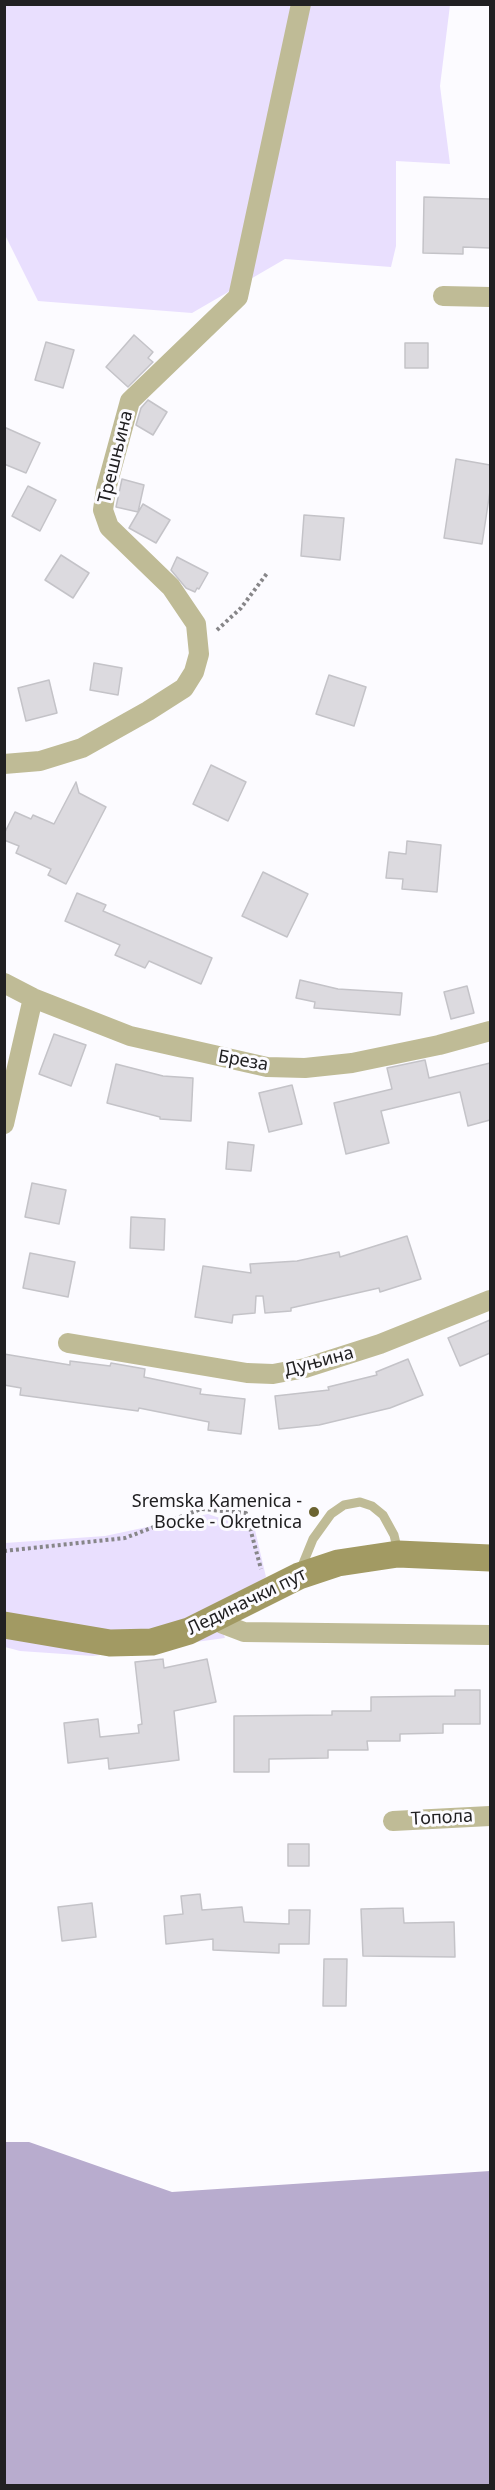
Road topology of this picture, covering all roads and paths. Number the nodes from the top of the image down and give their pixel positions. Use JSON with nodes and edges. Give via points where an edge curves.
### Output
{"nodes":[{"id":1,"x":301,"y":4,"type":"edge"},
{"id":2,"x":443,"y":296,"type":"dead end"},
{"id":3,"x":490,"y":297,"type":"edge"},
{"id":4,"x":268,"y":572,"type":"dead end"},
{"id":5,"x":199,"y":641,"type":"junction"},
{"id":6,"x":4,"y":764,"type":"edge"},
{"id":7,"x":4,"y":983,"type":"edge"},
{"id":8,"x":33,"y":998,"type":"junction"},
{"id":9,"x":490,"y":1031,"type":"edge"},
{"id":10,"x":4,"y":1124,"type":"edge"},
{"id":11,"x":490,"y":1300,"type":"edge"},
{"id":12,"x":68,"y":1343,"type":"dead end"},
{"id":13,"x":4,"y":1551,"type":"edge"},
{"id":14,"x":398,"y":1554,"type":"junction"},
{"id":15,"x":490,"y":1558,"type":"edge"},
{"id":16,"x":299,"y":1576,"type":"junction"},
{"id":17,"x":267,"y":1592,"type":"junction"},
{"id":18,"x":213,"y":1618,"type":"junction"},
{"id":19,"x":4,"y":1625,"type":"edge"},
{"id":20,"x":490,"y":1635,"type":"edge"},
{"id":21,"x":490,"y":1816,"type":"edge"},
{"id":22,"x":393,"y":1821,"type":"dead end"}],
"edges":[{"from":1,"to":5,"type":"street","name":"Трешњина","via":[[238,297],[130,401],[106,489],[103,510],[109,527],[171,587],[196,624]]},
{"from":2,"to":3,"type":"street"},
{"from":4,"to":5,"type":"path","via":[[241,608]]},
{"from":5,"to":6,"type":"street","name":"Трешњина","via":[[194,672],[184,688],[148,711],[82,748],[40,761]]},
{"from":7,"to":8,"type":"street","name":"Бреза"},
{"from":8,"to":9,"type":"street","name":"Бреза","via":[[130,1036],[267,1067],[352,1063]]},
{"from":8,"to":10,"type":"street"},
{"from":11,"to":12,"type":"street","name":"Дуњина","via":[[380,1344],[273,1374],[230,1371]]},
{"from":13,"to":17,"type":"path","via":[[125,1538],[201,1509],[246,1513]]},
{"from":14,"to":15,"type":"main road","name":"Лединачки пут"},
{"from":14,"to":16,"type":"main road","name":"Лединачки пут","via":[[338,1563]]},
{"from":14,"to":16,"type":"lane","via":[[394,1535],[383,1515],[360,1502],[344,1505],[331,1514],[313,1539]]},
{"from":16,"to":17,"type":"main road","name":"Лединачки пут"},
{"from":17,"to":18,"type":"main road","name":"Лединачки пут"},
{"from":18,"to":19,"type":"main road","name":"Лединачки пут","via":[[172,1638],[132,1644]]},
{"from":18,"to":20,"type":"street","via":[[244,1632]]},
{"from":21,"to":22,"type":"street","name":"Топола"}]}
